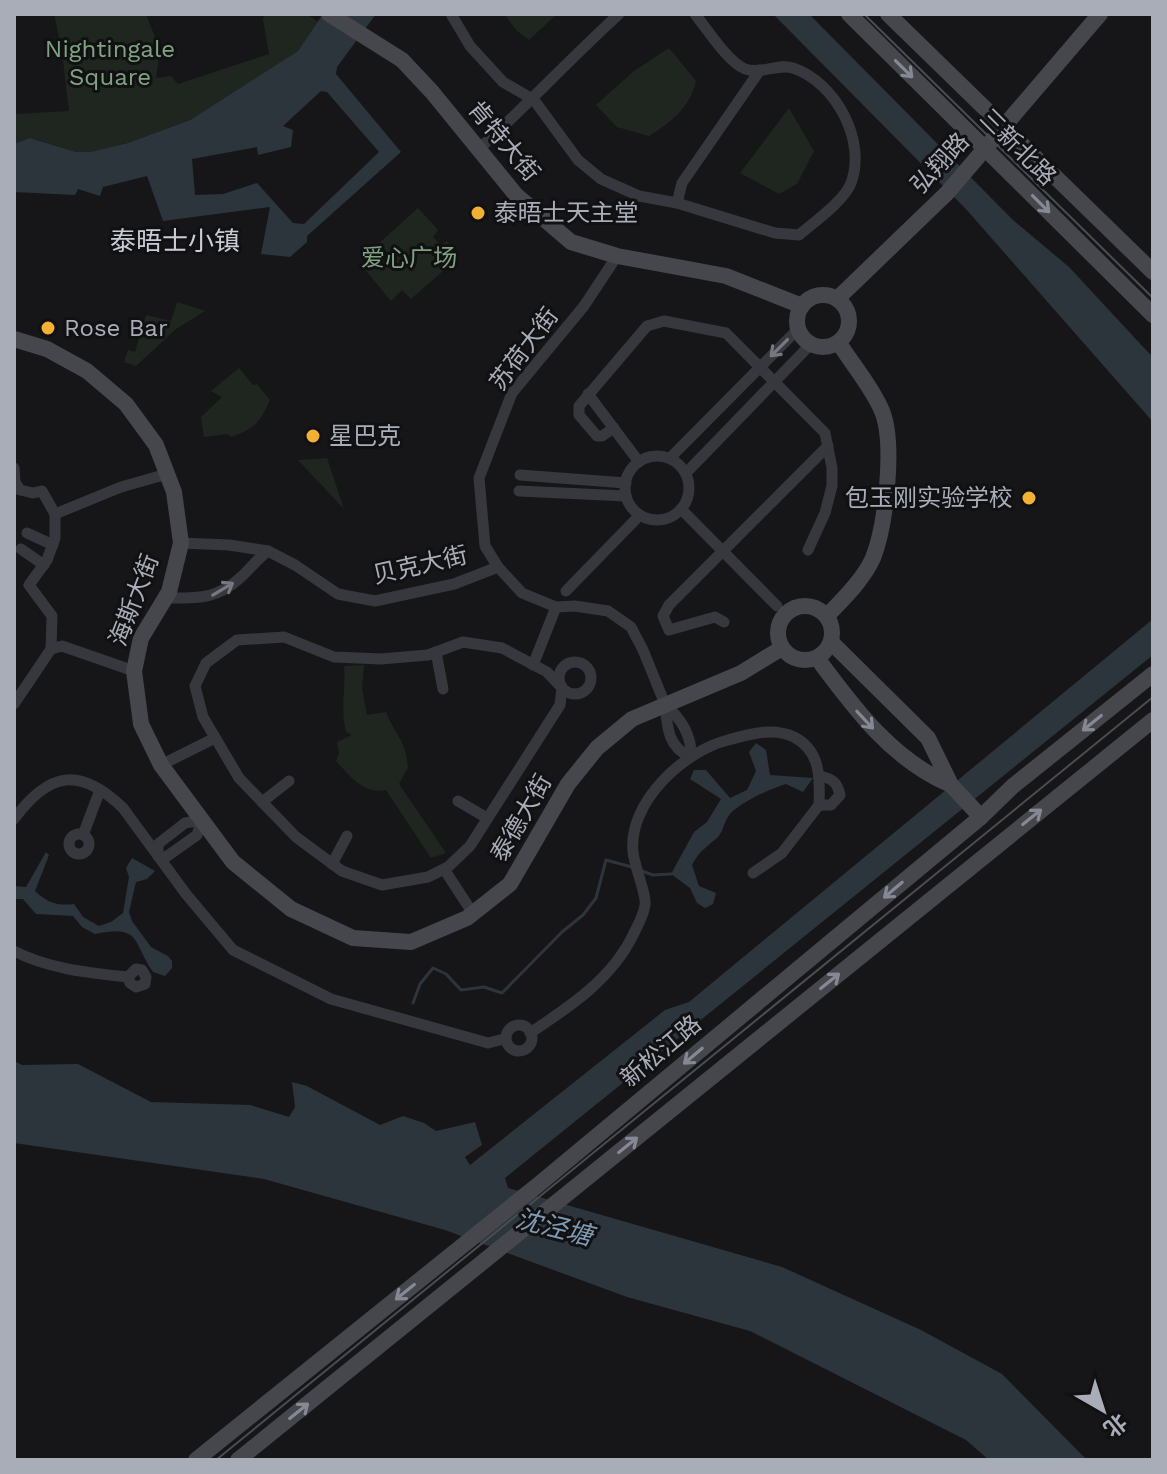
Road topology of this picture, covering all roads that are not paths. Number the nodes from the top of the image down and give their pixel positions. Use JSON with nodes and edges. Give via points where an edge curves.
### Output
{"nodes":[{"id":1,"x":329,"y":14,"type":"edge"},
{"id":2,"x":451,"y":14,"type":"edge"},
{"id":3,"x":619,"y":14,"type":"edge"},
{"id":4,"x":695,"y":14,"type":"edge"},
{"id":5,"x":849,"y":14,"type":"edge"},
{"id":6,"x":888,"y":14,"type":"edge"},
{"id":7,"x":1100,"y":14,"type":"edge"},
{"id":8,"x":760,"y":70,"type":"junction"},
{"id":9,"x":534,"y":100,"type":"junction"},
{"id":10,"x":1005,"y":127,"type":"junction"},
{"id":11,"x":479,"y":149,"type":"junction"},
{"id":12,"x":986,"y":149,"type":"junction"},
{"id":13,"x":677,"y":203,"type":"junction"},
{"id":14,"x":617,"y":256,"type":"junction"},
{"id":15,"x":1153,"y":272,"type":"edge"},
{"id":16,"x":837,"y":299,"type":"junction"},
{"id":17,"x":802,"y":306,"type":"junction"},
{"id":18,"x":1153,"y":315,"type":"edge"},
{"id":19,"x":798,"y":329,"type":"junction"},
{"id":20,"x":14,"y":339,"type":"edge"},
{"id":21,"x":839,"y":343,"type":"junction"},
{"id":22,"x":811,"y":344,"type":"junction"},
{"id":23,"x":760,"y":367,"type":"junction"},
{"id":24,"x":775,"y":381,"type":"junction"},
{"id":25,"x":588,"y":394,"type":"junction"},
{"id":26,"x":614,"y":428,"type":"junction"},
{"id":27,"x":828,"y":446,"type":"junction"},
{"id":28,"x":670,"y":458,"type":"junction"},
{"id":29,"x":639,"y":462,"type":"junction"},
{"id":30,"x":14,"y":468,"type":"edge"},
{"id":31,"x":686,"y":473,"type":"junction"},
{"id":32,"x":167,"y":474,"type":"junction"},
{"id":33,"x":520,"y":475,"type":"dead end"},
{"id":34,"x":626,"y":483,"type":"junction"},
{"id":35,"x":17,"y":491,"type":"edge"},
{"id":36,"x":519,"y":491,"type":"dead end"},
{"id":37,"x":626,"y":496,"type":"junction"},
{"id":38,"x":681,"y":509,"type":"junction"},
{"id":39,"x":55,"y":514,"type":"junction"},
{"id":40,"x":640,"y":515,"type":"junction"},
{"id":41,"x":27,"y":533,"type":"dead end"},
{"id":42,"x":181,"y":543,"type":"junction"},
{"id":43,"x":53,"y":545,"type":"junction"},
{"id":44,"x":21,"y":549,"type":"dead end"},
{"id":45,"x":808,"y":550,"type":"dead end"},
{"id":46,"x":268,"y":551,"type":"junction"},
{"id":47,"x":723,"y":551,"type":"junction"},
{"id":48,"x":44,"y":565,"type":"junction"},
{"id":49,"x":498,"y":567,"type":"junction"},
{"id":50,"x":566,"y":591,"type":"dead end"},
{"id":51,"x":165,"y":598,"type":"junction"},
{"id":52,"x":777,"y":606,"type":"dead end"},
{"id":53,"x":556,"y":607,"type":"junction"},
{"id":54,"x":827,"y":616,"type":"junction"},
{"id":55,"x":724,"y":622,"type":"dead end"},
{"id":56,"x":831,"y":642,"type":"junction"},
{"id":57,"x":782,"y":648,"type":"junction"},
{"id":58,"x":51,"y":649,"type":"junction"},
{"id":59,"x":436,"y":652,"type":"junction"},
{"id":60,"x":817,"y":658,"type":"junction"},
{"id":61,"x":533,"y":665,"type":"junction"},
{"id":62,"x":134,"y":671,"type":"junction"},
{"id":63,"x":1153,"y":674,"type":"edge"},
{"id":64,"x":443,"y":689,"type":"dead end"},
{"id":65,"x":14,"y":704,"type":"edge"},
{"id":66,"x":665,"y":704,"type":"junction"},
{"id":67,"x":1153,"y":720,"type":"edge"},
{"id":68,"x":215,"y":738,"type":"junction"},
{"id":69,"x":691,"y":757,"type":"junction"},
{"id":70,"x":161,"y":765,"type":"junction"},
{"id":71,"x":820,"y":776,"type":"junction"},
{"id":72,"x":289,"y":781,"type":"dead end"},
{"id":73,"x":951,"y":785,"type":"junction"},
{"id":74,"x":100,"y":790,"type":"junction"},
{"id":75,"x":458,"y":801,"type":"dead end"},
{"id":76,"x":262,"y":802,"type":"junction"},
{"id":77,"x":819,"y":805,"type":"junction"},
{"id":78,"x":981,"y":817,"type":"junction"},
{"id":79,"x":487,"y":818,"type":"junction"},
{"id":80,"x":14,"y":819,"type":"edge"},
{"id":81,"x":202,"y":820,"type":"junction"},
{"id":82,"x":83,"y":835,"type":"dead end"},
{"id":83,"x":347,"y":836,"type":"dead end"},
{"id":84,"x":158,"y":856,"type":"junction"},
{"id":85,"x":332,"y":864,"type":"junction"},
{"id":86,"x":444,"y":869,"type":"junction"},
{"id":87,"x":753,"y":873,"type":"dead end"},
{"id":88,"x":472,"y":912,"type":"junction"},
{"id":89,"x":14,"y":951,"type":"edge"},
{"id":90,"x":128,"y":977,"type":"dead end"},
{"id":91,"x":530,"y":1033,"type":"junction"},
{"id":92,"x":504,"y":1039,"type":"junction"},
{"id":93,"x":196,"y":1460,"type":"edge"},
{"id":94,"x":238,"y":1460,"type":"edge"}],
"edges":[{"from":1,"to":11,"type":"street","name":"肯特大街","via":[[409,67]]},
{"from":2,"to":9,"type":"street","via":[[470,46],[503,82]]},
{"from":3,"to":9,"type":"street"},
{"from":4,"to":8,"type":"street","via":[[728,55],[745,69]]},
{"from":5,"to":12,"type":"street","name":"三新北路","one_way":true},
{"from":6,"to":10,"type":"street","name":"三新北路"},
{"from":7,"to":10,"type":"street","name":"弘翔路"},
{"from":8,"to":13,"type":"street","via":[[682,183]]},
{"from":8,"to":13,"type":"street","via":[[789,66],[813,77],[837,106],[852,130],[851,185],[799,235],[775,233]]},
{"from":9,"to":11,"type":"street"},
{"from":9,"to":13,"type":"street","via":[[578,160],[601,179],[639,196]]},
{"from":10,"to":12,"type":"street","name":"弘翔路"},
{"from":10,"to":15,"type":"street","name":"三新北路"},
{"from":11,"to":14,"type":"street","name":"肯特大街","via":[[516,195],[571,242]]},
{"from":12,"to":16,"type":"street","name":"弘翔路"},
{"from":12,"to":18,"type":"street","name":"三新北路","one_way":true},
{"from":14,"to":17,"type":"street","name":"肯特大街","via":[[726,276]]},
{"from":14,"to":49,"type":"street","name":"苏荷大街","via":[[584,306],[512,393],[479,478],[485,546]]},
{"from":16,"to":17,"type":"street","via":[[815,296]]},
{"from":16,"to":21,"type":"street","via":[[850,320]]},
{"from":17,"to":19,"type":"street"},
{"from":19,"to":22,"type":"street"},
{"from":19,"to":23,"type":"street","one_way":true},
{"from":20,"to":32,"type":"street","name":"海斯大街","via":[[47,349],[87,371],[126,404],[156,445]]},
{"from":21,"to":22,"type":"street","via":[[825,348]]},
{"from":21,"to":54,"type":"street","via":[[882,412],[889,460],[886,503],[872,558]]},
{"from":22,"to":24,"type":"street"},
{"from":23,"to":24,"type":"street"},
{"from":23,"to":25,"type":"street","via":[[726,333],[664,321],[647,326]]},
{"from":23,"to":28,"type":"street"},
{"from":24,"to":27,"type":"street","via":[[820,425]]},
{"from":24,"to":31,"type":"street"},
{"from":25,"to":26,"type":"street"},
{"from":25,"to":26,"type":"street","via":[[579,415],[597,436]]},
{"from":26,"to":29,"type":"street"},
{"from":27,"to":45,"type":"street","via":[[832,486]]},
{"from":27,"to":47,"type":"street"},
{"from":28,"to":29,"type":"street","via":[[654,456]]},
{"from":28,"to":31,"type":"street"},
{"from":29,"to":34,"type":"street"},
{"from":30,"to":35,"type":"street"},
{"from":31,"to":38,"type":"street","via":[[689,492]]},
{"from":32,"to":39,"type":"street"},
{"from":32,"to":42,"type":"street","name":"海斯大街"},
{"from":33,"to":34,"type":"street"},
{"from":34,"to":37,"type":"street"},
{"from":35,"to":39,"type":"street","via":[[42,491]]},
{"from":36,"to":37,"type":"street"},
{"from":37,"to":40,"type":"street"},
{"from":38,"to":40,"type":"street","via":[[661,519]]},
{"from":38,"to":47,"type":"street"},
{"from":39,"to":43,"type":"street"},
{"from":40,"to":50,"type":"street"},
{"from":41,"to":43,"type":"street"},
{"from":42,"to":46,"type":"street","name":"贝克大街"},
{"from":42,"to":51,"type":"street","name":"海斯大街"},
{"from":43,"to":48,"type":"street"},
{"from":44,"to":48,"type":"street"},
{"from":46,"to":49,"type":"street","name":"贝克大街","via":[[338,594],[375,601],[454,584]]},
{"from":51,"to":46,"type":"street","one_way":true,"via":[[215,596]]},
{"from":47,"to":52,"type":"street"},
{"from":47,"to":55,"type":"street","via":[[663,616],[669,630],[715,617]]},
{"from":48,"to":58,"type":"street","via":[[29,585],[52,616]]},
{"from":49,"to":53,"type":"street","via":[[522,593]]},
{"from":51,"to":62,"type":"street","name":"海斯大街","via":[[141,638]]},
{"from":53,"to":61,"type":"street"},
{"from":53,"to":66,"type":"street","via":[[608,611],[631,627]]},
{"from":54,"to":56,"type":"street"},
{"from":54,"to":57,"type":"street","via":[[805,606],[786,614],[779,626]]},
{"from":56,"to":60,"type":"street"},
{"from":56,"to":73,"type":"street","via":[[928,738]]},
{"from":57,"to":60,"type":"street","via":[[796,659]]},
{"from":57,"to":66,"type":"street","name":"泰德大街","via":[[741,673]]},
{"from":58,"to":62,"type":"street","via":[[62,646]]},
{"from":58,"to":65,"type":"street"},
{"from":59,"to":61,"type":"street","via":[[463,642],[502,648]]},
{"from":59,"to":64,"type":"street"},
{"from":59,"to":68,"type":"street","via":[[381,659],[334,657],[284,637],[237,640],[206,663],[195,686]]},
{"from":60,"to":73,"type":"street","one_way":true,"via":[[864,721],[925,774]]},
{"from":61,"to":79,"type":"street","via":[[562,688],[560,705]]},
{"from":62,"to":70,"type":"street","name":"泰德大街","via":[[141,724]]},
{"from":63,"to":78,"type":"street","name":"新松江路","one_way":true},
{"from":66,"to":69,"type":"street","via":[[673,743]]},
{"from":66,"to":88,"type":"street","name":"泰德大街","via":[[632,719],[597,748],[568,784],[510,884]]},
{"from":94,"to":67,"type":"street","one_way":true},
{"from":68,"to":70,"type":"street"},
{"from":68,"to":76,"type":"street","via":[[239,778]]},
{"from":69,"to":71,"type":"street","via":[[719,742],[761,731],[793,736],[813,751]]},
{"from":69,"to":91,"type":"street","via":[[649,795],[636,826],[633,850],[646,903],[633,936],[606,977]]},
{"from":70,"to":81,"type":"street","name":"泰德大街"},
{"from":71,"to":77,"type":"street"},
{"from":71,"to":77,"type":"street","via":[[832,779],[840,795],[831,805]]},
{"from":72,"to":76,"type":"street"},
{"from":73,"to":78,"type":"street"},
{"from":74,"to":80,"type":"street","via":[[61,779],[43,789]]},
{"from":74,"to":82,"type":"street"},
{"from":74,"to":84,"type":"street","via":[[123,808]]},
{"from":75,"to":79,"type":"street"},
{"from":76,"to":85,"type":"street"},
{"from":77,"to":87,"type":"street","via":[[782,853]]},
{"from":78,"to":93,"type":"street","name":"新松江路","one_way":true},
{"from":79,"to":86,"type":"street","via":[[470,846]]},
{"from":81,"to":84,"type":"street","via":[[185,823],[158,844]]},
{"from":81,"to":88,"type":"street","name":"泰德大街","via":[[233,862],[291,909],[353,938],[411,942]]},
{"from":83,"to":85,"type":"street"},
{"from":84,"to":92,"type":"street","via":[[233,950],[331,999],[488,1043]]},
{"from":85,"to":86,"type":"street","via":[[382,885]]},
{"from":86,"to":88,"type":"street"},
{"from":89,"to":90,"type":"street","via":[[88,973]]},
{"from":91,"to":92,"type":"street","via":[[517,1024]]},
{"from":91,"to":92,"type":"street","via":[[532,1042],[526,1050],[512,1049]]}]}
